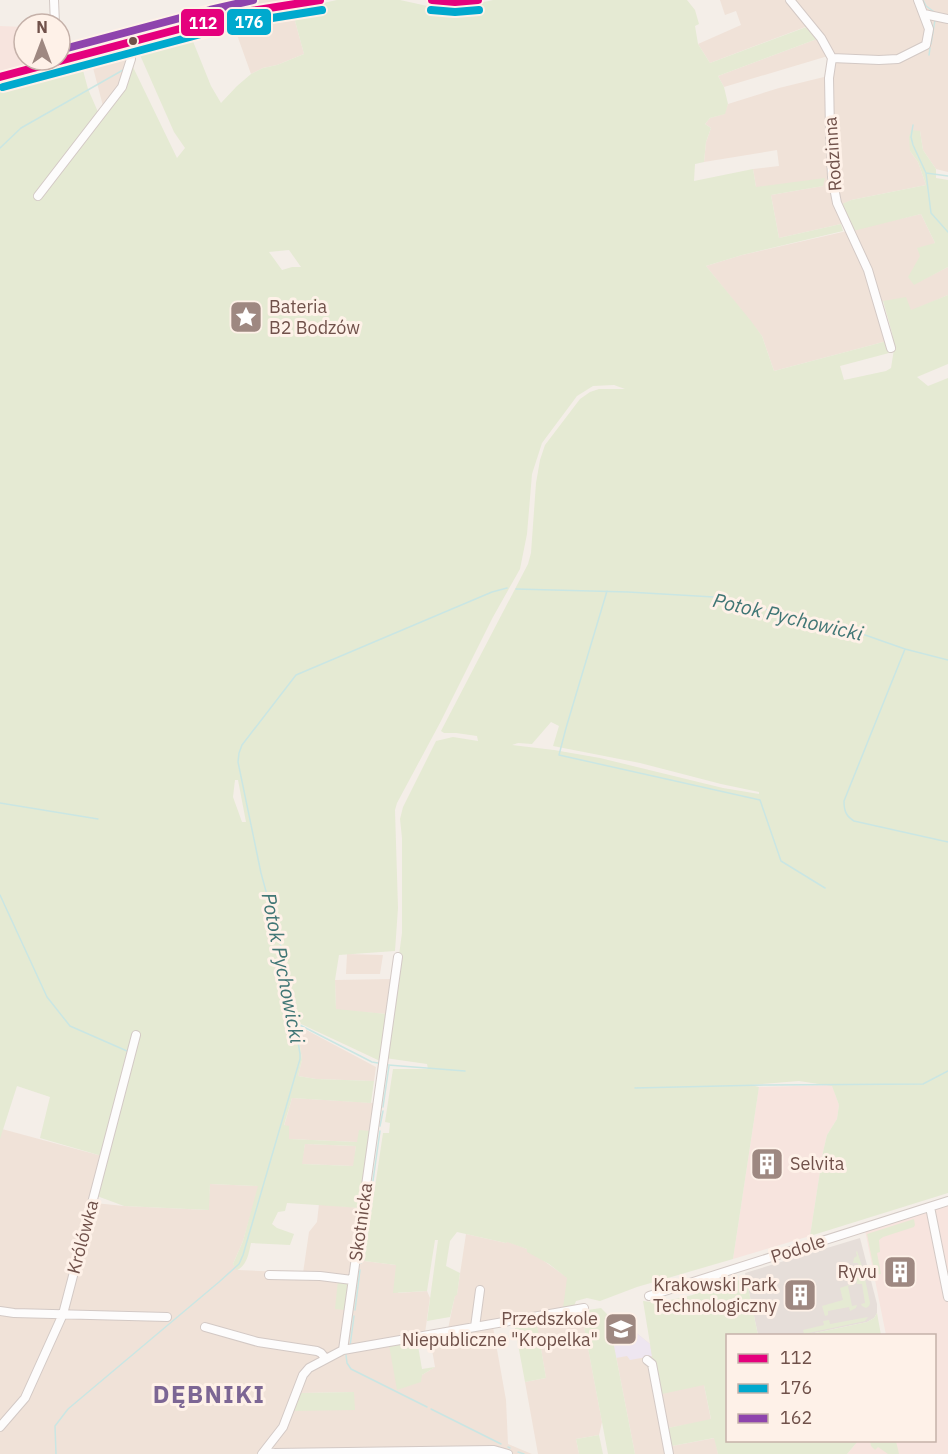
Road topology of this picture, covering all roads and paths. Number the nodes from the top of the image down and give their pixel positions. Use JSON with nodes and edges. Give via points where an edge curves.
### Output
{"nodes":[{"id":1,"x":320,"y":0,"type":"edge"},
{"id":2,"x":432,"y":0,"type":"edge"},
{"id":3,"x":478,"y":0,"type":"edge"},
{"id":4,"x":790,"y":0,"type":"edge"},
{"id":5,"x":918,"y":0,"type":"edge"},
{"id":6,"x":924,"y":14,"type":"junction"},
{"id":7,"x":948,"y":18,"type":"edge"},
{"id":8,"x":128,"y":42,"type":"junction"},
{"id":9,"x":72,"y":57,"type":"edge"},
{"id":10,"x":832,"y":58,"type":"junction"},
{"id":11,"x":18,"y":72,"type":"edge"},
{"id":12,"x":0,"y":77,"type":"edge"},
{"id":13,"x":38,"y":196,"type":"dead end"},
{"id":14,"x":891,"y":348,"type":"dead end"},
{"id":15,"x":398,"y":957,"type":"dead end"},
{"id":16,"x":136,"y":1035,"type":"dead end"},
{"id":17,"x":948,"y":1201,"type":"edge"},
{"id":18,"x":930,"y":1207,"type":"junction"},
{"id":19,"x":269,"y":1275,"type":"dead end"},
{"id":20,"x":352,"y":1280,"type":"junction"},
{"id":21,"x":480,"y":1290,"type":"dead end"},
{"id":22,"x":649,"y":1296,"type":"dead end"},
{"id":23,"x":948,"y":1297,"type":"edge"},
{"id":24,"x":584,"y":1308,"type":"dead end"},
{"id":25,"x":0,"y":1311,"type":"edge"},
{"id":26,"x":63,"y":1314,"type":"junction"},
{"id":27,"x":167,"y":1317,"type":"dead end"},
{"id":28,"x":205,"y":1327,"type":"dead end"},
{"id":29,"x":475,"y":1327,"type":"junction"},
{"id":30,"x":343,"y":1350,"type":"junction"},
{"id":31,"x":326,"y":1359,"type":"junction"},
{"id":32,"x":647,"y":1360,"type":"dead end"},
{"id":33,"x":0,"y":1427,"type":"edge"},
{"id":34,"x":264,"y":1453,"type":"edge"},
{"id":35,"x":311,"y":1453,"type":"edge"},
{"id":36,"x":506,"y":1454,"type":"edge"},
{"id":37,"x":669,"y":1454,"type":"edge"}],
"edges":[{"from":1,"to":8,"type":"street","via":[[251,11]]},
{"from":2,"to":3,"type":"street"},
{"from":4,"to":10,"type":"street"},
{"from":5,"to":6,"type":"street"},
{"from":6,"to":7,"type":"street"},
{"from":6,"to":10,"type":"street","via":[[929,29],[926,45],[898,59]]},
{"from":8,"to":9,"type":"street"},
{"from":8,"to":13,"type":"street","via":[[131,59],[122,87]]},
{"from":10,"to":14,"type":"street","name":"Rodzinna","via":[[830,132],[837,203],[868,270]]},
{"from":11,"to":12,"type":"street"},
{"from":15,"to":20,"type":"street","name":"Skotnicka"},
{"from":16,"to":26,"type":"street","name":"Królówka"},
{"from":17,"to":18,"type":"street","name":"Podole"},
{"from":18,"to":22,"type":"street","name":"Podole"},
{"from":18,"to":23,"type":"street"},
{"from":19,"to":20,"type":"street"},
{"from":20,"to":30,"type":"street","name":"Skotnicka"},
{"from":21,"to":29,"type":"street"},
{"from":24,"to":29,"type":"street"},
{"from":25,"to":26,"type":"street"},
{"from":26,"to":27,"type":"street"},
{"from":26,"to":33,"type":"street","name":"Królówka","via":[[25,1398]]},
{"from":28,"to":31,"type":"street","via":[[258,1342],[315,1350]]},
{"from":29,"to":30,"type":"street"},
{"from":30,"to":31,"type":"street"},
{"from":31,"to":34,"type":"street","via":[[303,1375],[283,1427]]},
{"from":32,"to":37,"type":"street","via":[[652,1364]]},
{"from":34,"to":35,"type":"street"},
{"from":35,"to":36,"type":"street","via":[[494,1450]]}]}
